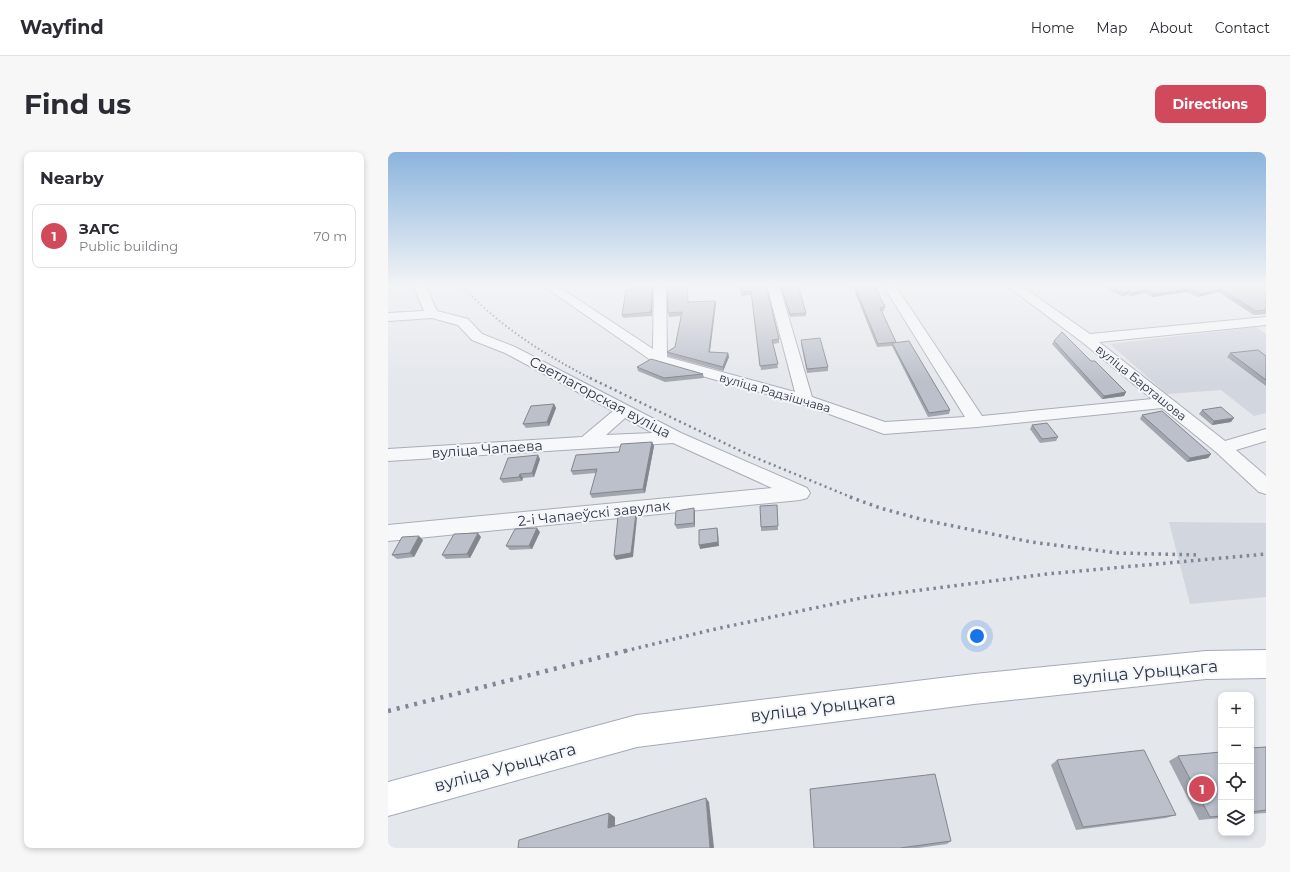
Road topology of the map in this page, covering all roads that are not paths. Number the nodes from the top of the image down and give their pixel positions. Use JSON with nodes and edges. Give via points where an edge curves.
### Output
{"nodes":[{"id":1,"x":445,"y":317,"type":"edge"},
{"id":2,"x":597,"y":317,"type":"edge"},
{"id":3,"x":660,"y":317,"type":"edge"},
{"id":4,"x":781,"y":317,"type":"edge"},
{"id":5,"x":910,"y":317,"type":"edge"},
{"id":6,"x":1057,"y":317,"type":"edge"},
{"id":7,"x":1266,"y":320,"type":"edge"},
{"id":8,"x":1087,"y":339,"type":"junction"},
{"id":9,"x":660,"y":360,"type":"junction"},
{"id":10,"x":805,"y":400,"type":"junction"},
{"id":11,"x":1166,"y":403,"type":"junction"},
{"id":12,"x":624,"y":410,"type":"junction"},
{"id":13,"x":977,"y":422,"type":"junction"},
{"id":14,"x":1266,"y":435,"type":"edge"},
{"id":15,"x":675,"y":437,"type":"junction"},
{"id":16,"x":586,"y":443,"type":"junction"},
{"id":17,"x":1222,"y":448,"type":"junction"},
{"id":18,"x":388,"y":455,"type":"edge"},
{"id":19,"x":1266,"y":487,"type":"edge"},
{"id":20,"x":800,"y":493,"type":"joint"},
{"id":21,"x":388,"y":533,"type":"edge"},
{"id":22,"x":1266,"y":664,"type":"edge"},
{"id":23,"x":388,"y":799,"type":"edge"}],
"edges":[{"from":1,"to":12,"type":"street","name":"Светлагорская вуліца","via":[[463,322],[477,337],[510,350]]},
{"from":2,"to":9,"type":"street","name":"вуліца Радзішчава"},
{"from":3,"to":9,"type":"street"},
{"from":4,"to":10,"type":"street"},
{"from":5,"to":13,"type":"street"},
{"from":6,"to":8,"type":"street","name":"вуліца Барташова"},
{"from":7,"to":8,"type":"street"},
{"from":8,"to":11,"type":"street","name":"вуліца Барташова"},
{"from":9,"to":10,"type":"street","name":"вуліца Радзішчава"},
{"from":10,"to":13,"type":"street","name":"вуліца Радзішчава","via":[[884,428]]},
{"from":11,"to":13,"type":"street","name":"вуліца Радзішчава"},
{"from":11,"to":17,"type":"street","name":"вуліца Барташова"},
{"from":12,"to":15,"type":"street","name":"Светлагорская вуліца"},
{"from":12,"to":16,"type":"street"},
{"from":14,"to":17,"type":"street"},
{"from":15,"to":16,"type":"street","name":"вуліца Чапаева"},
{"from":15,"to":20,"type":"street","name":"Светлагорская вуліца"},
{"from":16,"to":18,"type":"street","name":"вуліца Чапаева"},
{"from":17,"to":19,"type":"street","name":"вуліца Барташова"},
{"from":20,"to":21,"type":"street","name":"2-і Чапаеўскі завулак"},
{"from":22,"to":23,"type":"main road","name":"вуліца Урыцкага","via":[[1206,665],[974,689],[637,731]]}]}
